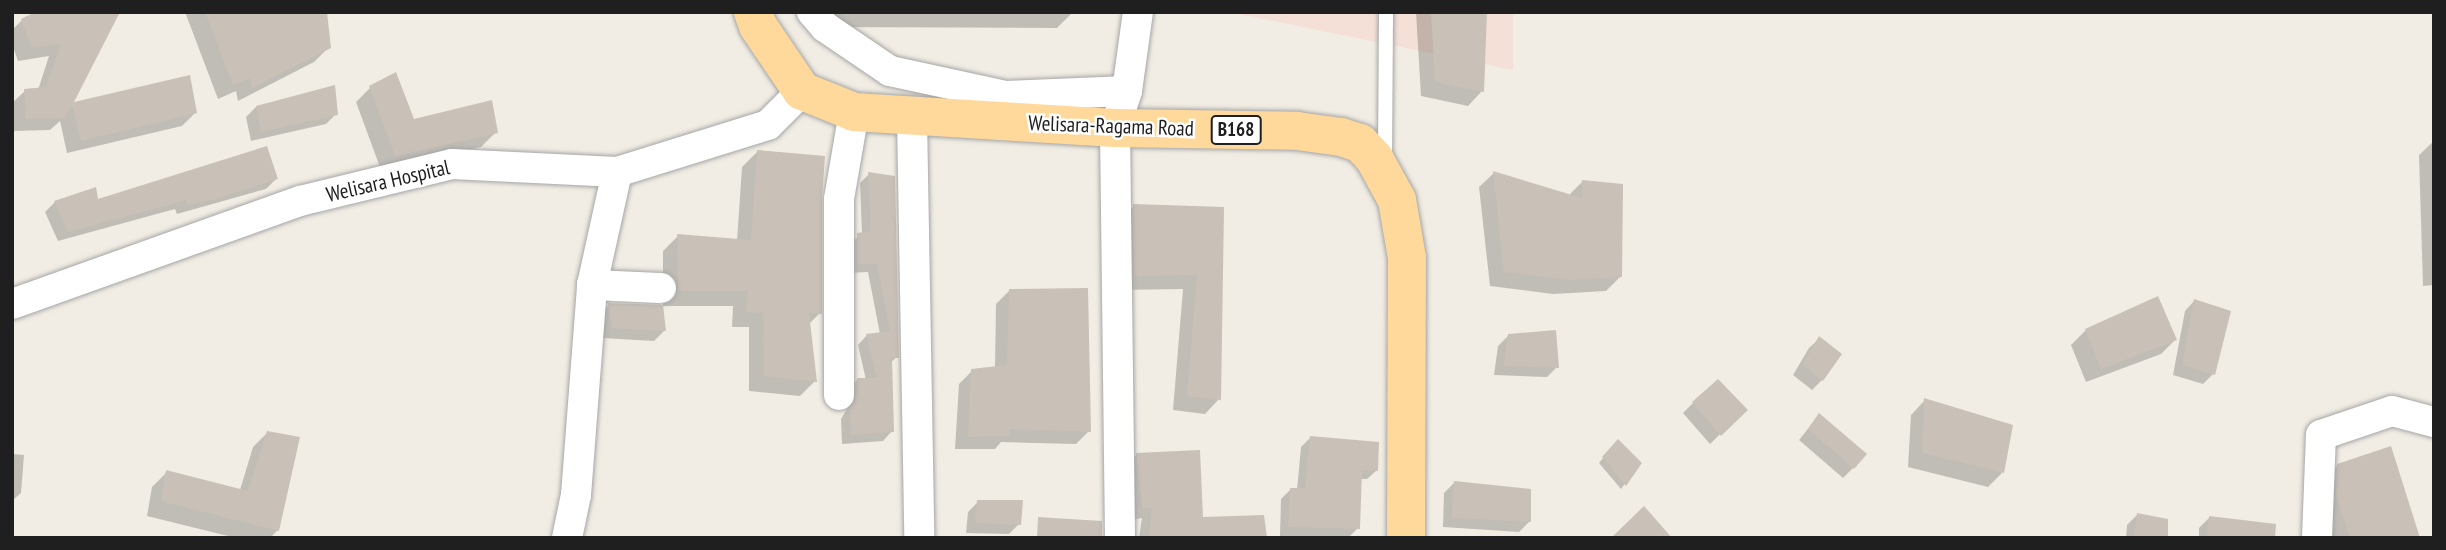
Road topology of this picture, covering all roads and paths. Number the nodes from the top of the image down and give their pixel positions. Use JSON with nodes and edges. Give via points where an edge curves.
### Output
{"nodes":[{"id":1,"x":753,"y":12,"type":"edge"},
{"id":2,"x":812,"y":12,"type":"edge"},
{"id":3,"x":1138,"y":12,"type":"edge"},
{"id":4,"x":1386,"y":12,"type":"edge"},
{"id":5,"x":802,"y":91,"type":"junction"},
{"id":6,"x":1127,"y":91,"type":"junction"},
{"id":7,"x":854,"y":112,"type":"junction"},
{"id":8,"x":912,"y":117,"type":"junction"},
{"id":9,"x":1115,"y":128,"type":"junction"},
{"id":10,"x":617,"y":172,"type":"junction"},
{"id":11,"x":1384,"y":175,"type":"junction"},
{"id":12,"x":592,"y":285,"type":"junction"},
{"id":13,"x":661,"y":288,"type":"dead end"},
{"id":14,"x":12,"y":304,"type":"edge"},
{"id":15,"x":839,"y":395,"type":"dead end"},
{"id":16,"x":2434,"y":422,"type":"edge"},
{"id":17,"x":567,"y":538,"type":"edge"},
{"id":18,"x":919,"y":538,"type":"edge"},
{"id":19,"x":1120,"y":538,"type":"edge"},
{"id":20,"x":1406,"y":538,"type":"edge"},
{"id":21,"x":2317,"y":538,"type":"edge"}],
"edges":[{"from":1,"to":5,"type":"main road"},
{"from":2,"to":6,"type":"street","via":[[825,27],[890,71],[1006,96]]},
{"from":3,"to":6,"type":"street"},
{"from":4,"to":11,"type":"lane"},
{"from":5,"to":7,"type":"main road","name":"Welisara-Ragama Road","number":"B168"},
{"from":5,"to":10,"type":"street","name":"Welisara Hospital","via":[[768,125]]},
{"from":6,"to":9,"type":"street"},
{"from":7,"to":8,"type":"main road","name":"Welisara-Ragama Road","number":"B168"},
{"from":7,"to":15,"type":"street","via":[[839,200]]},
{"from":8,"to":9,"type":"main road","name":"Welisara-Ragama Road","number":"B168"},
{"from":8,"to":18,"type":"street"},
{"from":9,"to":11,"type":"main road","name":"Welisara-Ragama Road","number":"B168","via":[[1297,131],[1341,137],[1360,143]]},
{"from":9,"to":19,"type":"street"},
{"from":10,"to":12,"type":"street"},
{"from":10,"to":14,"type":"street","name":"Welisara Hospital","via":[[452,164],[300,201]]},
{"from":11,"to":20,"type":"main road","name":"Welisara-Ragama Road","number":"B168","via":[[1397,200],[1407,258]]},
{"from":12,"to":13,"type":"street"},
{"from":12,"to":17,"type":"street","via":[[576,495]]},
{"from":16,"to":21,"type":"street","via":[[2392,411],[2321,435]]}]}
